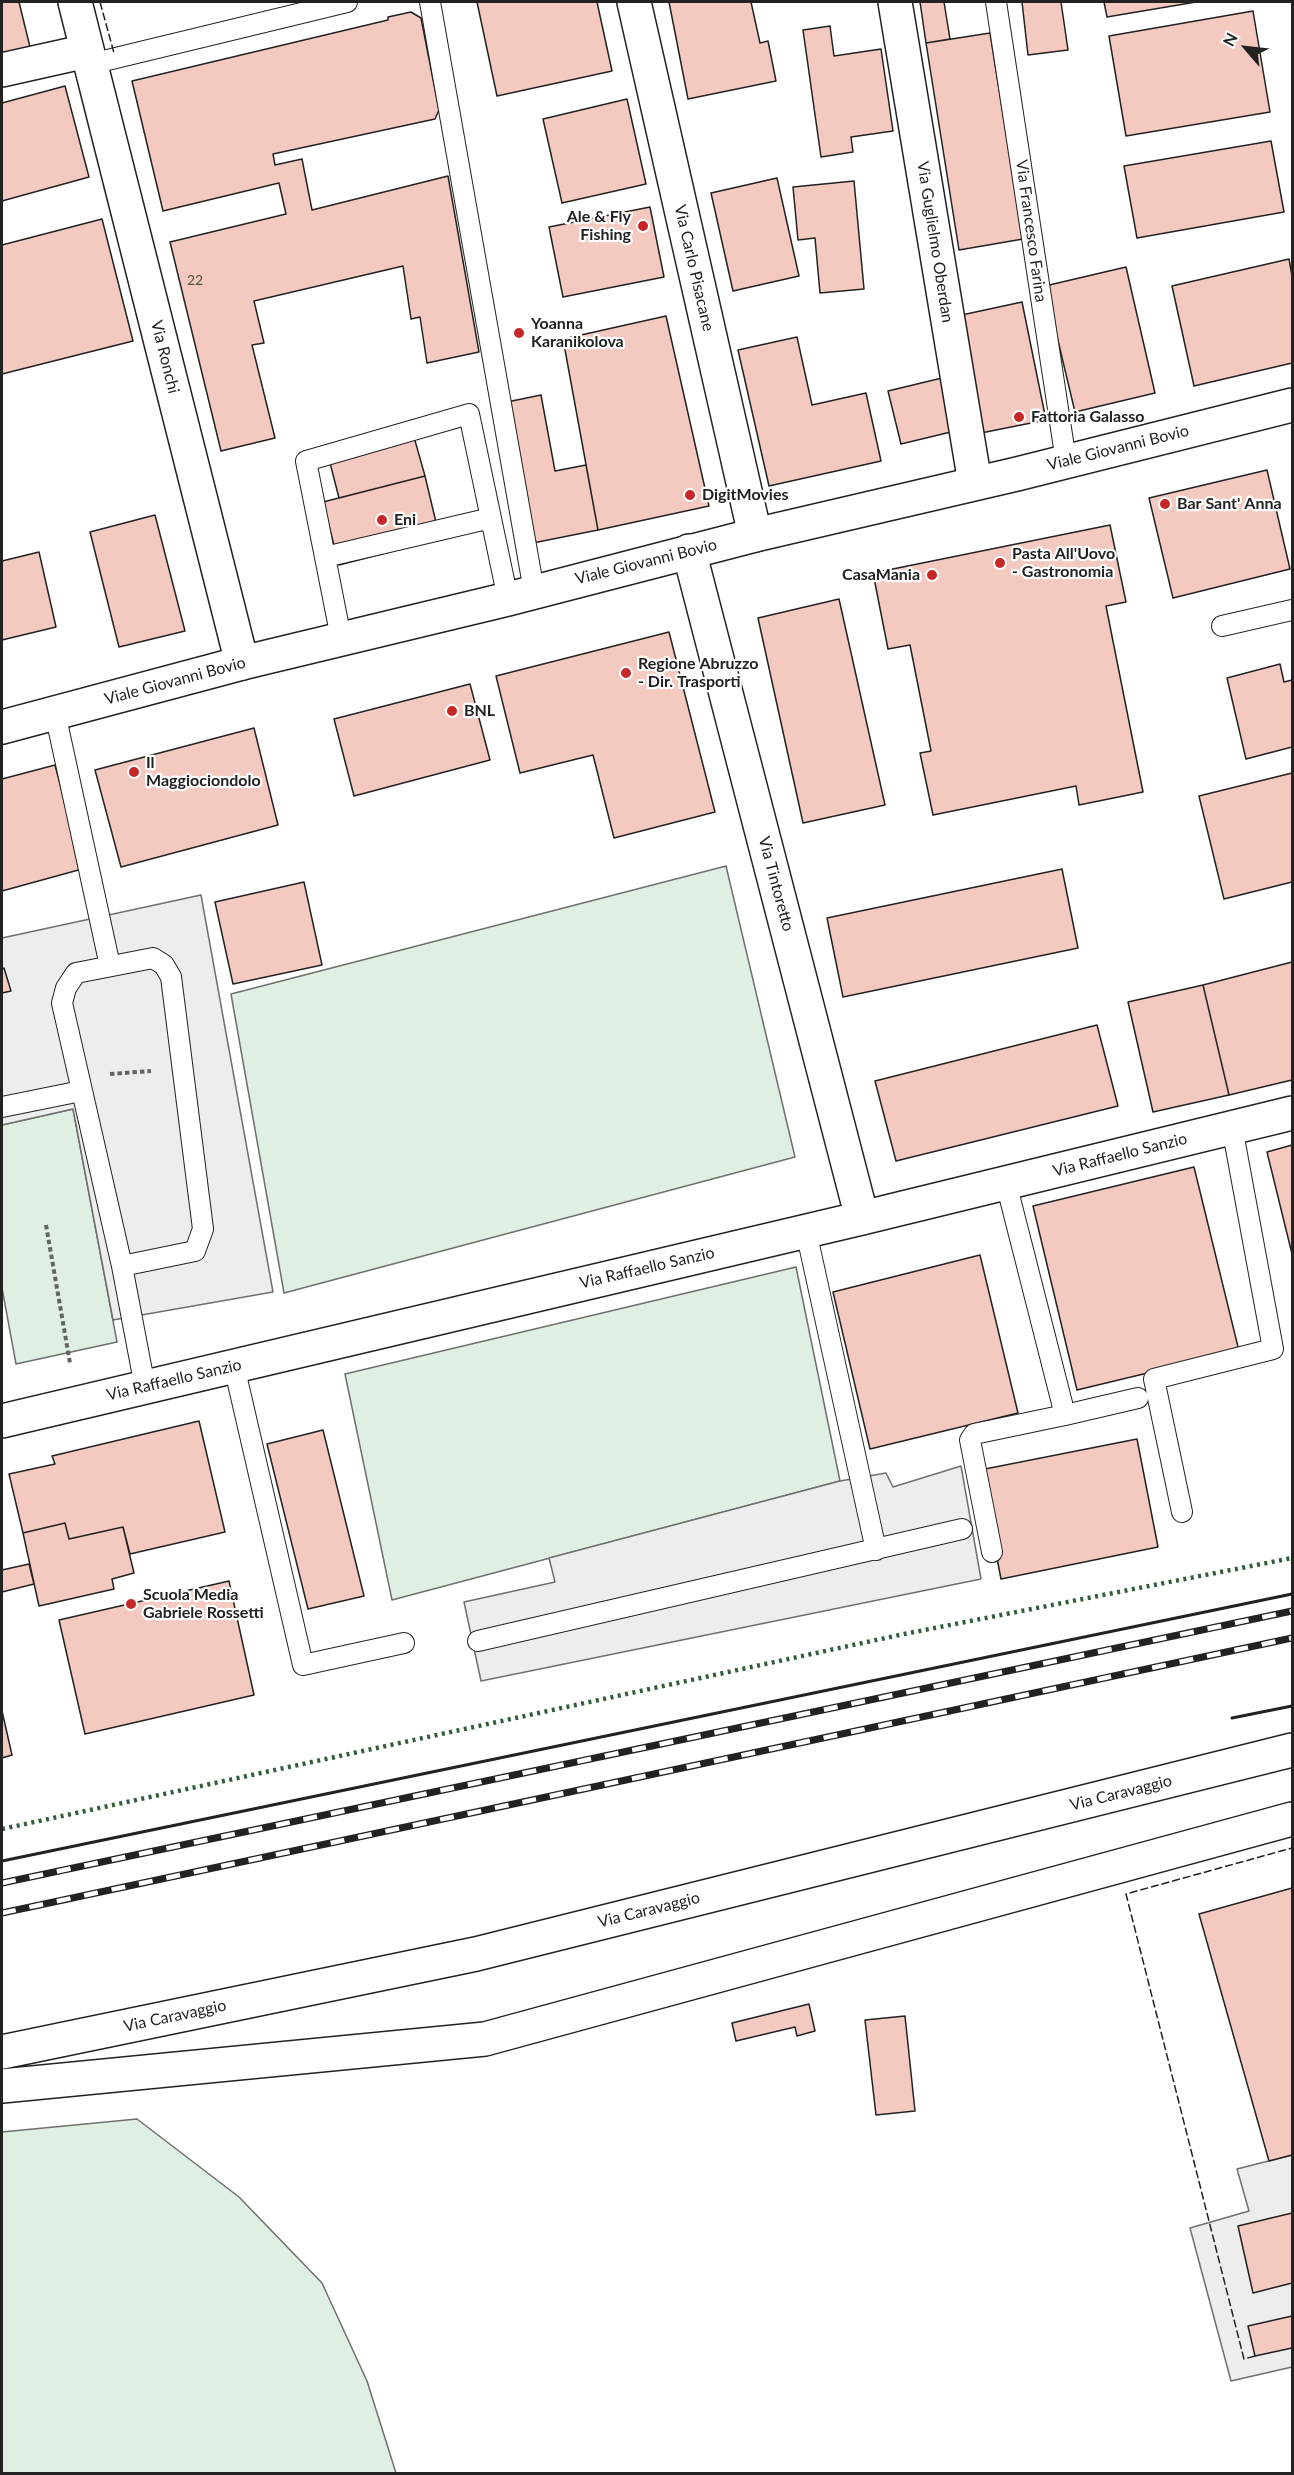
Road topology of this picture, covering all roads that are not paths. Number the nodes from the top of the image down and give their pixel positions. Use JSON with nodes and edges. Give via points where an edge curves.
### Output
{"nodes":[{"id":1,"x":75,"y":2,"type":"edge"},
{"id":2,"x":347,"y":2,"type":"edge"},
{"id":3,"x":430,"y":2,"type":"edge"},
{"id":4,"x":634,"y":2,"type":"edge"},
{"id":5,"x":896,"y":2,"type":"edge"},
{"id":6,"x":996,"y":2,"type":"edge"},
{"id":7,"x":89,"y":58,"type":"junction"},
{"id":8,"x":2,"y":70,"type":"edge"},
{"id":9,"x":1293,"y":405,"type":"edge"},
{"id":10,"x":1066,"y":461,"type":"junction"},
{"id":11,"x":975,"y":483,"type":"junction"},
{"id":12,"x":491,"y":518,"type":"junction"},
{"id":13,"x":754,"y":534,"type":"junction"},
{"id":14,"x":688,"y":551,"type":"junction"},
{"id":15,"x":325,"y":557,"type":"junction"},
{"id":16,"x":521,"y":595,"type":"junction"},
{"id":17,"x":1293,"y":610,"type":"edge"},
{"id":18,"x":1221,"y":626,"type":"dead end"},
{"id":19,"x":341,"y":638,"type":"junction"},
{"id":20,"x":243,"y":663,"type":"junction"},
{"id":21,"x":55,"y":713,"type":"junction"},
{"id":22,"x":2,"y":727,"type":"edge"},
{"id":23,"x":110,"y":966,"type":"junction"},
{"id":24,"x":80,"y":1085,"type":"junction"},
{"id":25,"x":2,"y":1107,"type":"edge"},
{"id":26,"x":1293,"y":1113,"type":"edge"},
{"id":27,"x":1232,"y":1127,"type":"junction"},
{"id":28,"x":1006,"y":1183,"type":"junction"},
{"id":29,"x":862,"y":1218,"type":"junction"},
{"id":30,"x":806,"y":1231,"type":"junction"},
{"id":31,"x":122,"y":1266,"type":"junction"},
{"id":32,"x":234,"y":1366,"type":"junction"},
{"id":33,"x":145,"y":1387,"type":"junction"},
{"id":34,"x":1138,"y":1398,"type":"dead end"},
{"id":35,"x":1065,"y":1415,"type":"junction"},
{"id":36,"x":2,"y":1421,"type":"edge"},
{"id":37,"x":1182,"y":1512,"type":"dead end"},
{"id":38,"x":962,"y":1529,"type":"dead end"},
{"id":39,"x":876,"y":1550,"type":"junction"},
{"id":40,"x":992,"y":1552,"type":"dead end"},
{"id":41,"x":478,"y":1641,"type":"dead end"},
{"id":42,"x":404,"y":1643,"type":"dead end"},
{"id":43,"x":1293,"y":1750,"type":"edge"},
{"id":44,"x":1293,"y":1819,"type":"edge"},
{"id":45,"x":2,"y":2052,"type":"edge"},
{"id":46,"x":2,"y":2086,"type":"edge"}],
"edges":[{"from":1,"to":7,"type":"street","name":"Via Ronchi"},
{"from":2,"to":7,"type":"lane"},
{"from":3,"to":16,"type":"lane"},
{"from":4,"to":13,"type":"street","name":"Via Carlo Pisacane"},
{"from":5,"to":11,"type":"street","name":"Via Guglielmo Oberdan"},
{"from":6,"to":10,"type":"lane","name":"Via Francesco Farina"},
{"from":7,"to":8,"type":"street"},
{"from":7,"to":20,"type":"street","name":"Via Ronchi"},
{"from":9,"to":10,"type":"street","name":"Viale Giovanni Bovio"},
{"from":10,"to":11,"type":"street","name":"Viale Giovanni Bovio"},
{"from":11,"to":13,"type":"street","name":"Viale Giovanni Bovio"},
{"from":12,"to":15,"type":"lane"},
{"from":12,"to":15,"type":"lane","via":[[469,414],[306,461]]},
{"from":12,"to":16,"type":"lane"},
{"from":13,"to":14,"type":"street","name":"Viale Giovanni Bovio"},
{"from":14,"to":16,"type":"street","name":"Viale Giovanni Bovio"},
{"from":14,"to":29,"type":"street","name":"Via Tintoretto"},
{"from":15,"to":19,"type":"lane"},
{"from":16,"to":19,"type":"street","name":"Viale Giovanni Bovio"},
{"from":17,"to":18,"type":"lane"},
{"from":19,"to":20,"type":"street","name":"Viale Giovanni Bovio"},
{"from":20,"to":21,"type":"street","name":"Viale Giovanni Bovio"},
{"from":21,"to":22,"type":"street","name":"Viale Giovanni Bovio"},
{"from":21,"to":23,"type":"lane"},
{"from":23,"to":24,"type":"lane","via":[[76,974],[62,1003]]},
{"from":23,"to":31,"type":"lane","via":[[153,958],[164,965],[171,977],[203,1229],[195,1251]]},
{"from":24,"to":25,"type":"lane"},
{"from":24,"to":31,"type":"lane"},
{"from":26,"to":27,"type":"street","name":"Via Raffaello Sanzio"},
{"from":27,"to":28,"type":"street","name":"Via Raffaello Sanzio"},
{"from":27,"to":37,"type":"lane","via":[[1273,1349],[1154,1379]]},
{"from":28,"to":29,"type":"street","name":"Via Raffaello Sanzio"},
{"from":28,"to":35,"type":"lane"},
{"from":29,"to":30,"type":"street","name":"Via Raffaello Sanzio"},
{"from":30,"to":32,"type":"street","name":"Via Raffaello Sanzio"},
{"from":30,"to":39,"type":"lane"},
{"from":31,"to":33,"type":"lane"},
{"from":32,"to":33,"type":"street","name":"Via Raffaello Sanzio"},
{"from":32,"to":42,"type":"lane","via":[[303,1665]]},
{"from":33,"to":36,"type":"street","name":"Via Raffaello Sanzio"},
{"from":34,"to":35,"type":"lane"},
{"from":35,"to":40,"type":"lane","via":[[974,1434],[970,1440]]},
{"from":38,"to":39,"type":"lane"},
{"from":39,"to":41,"type":"lane"},
{"from":43,"to":45,"type":"street","name":"Via Caravaggio","via":[[476,1954]]},
{"from":44,"to":46,"type":"street","via":[[485,2039]]}]}
